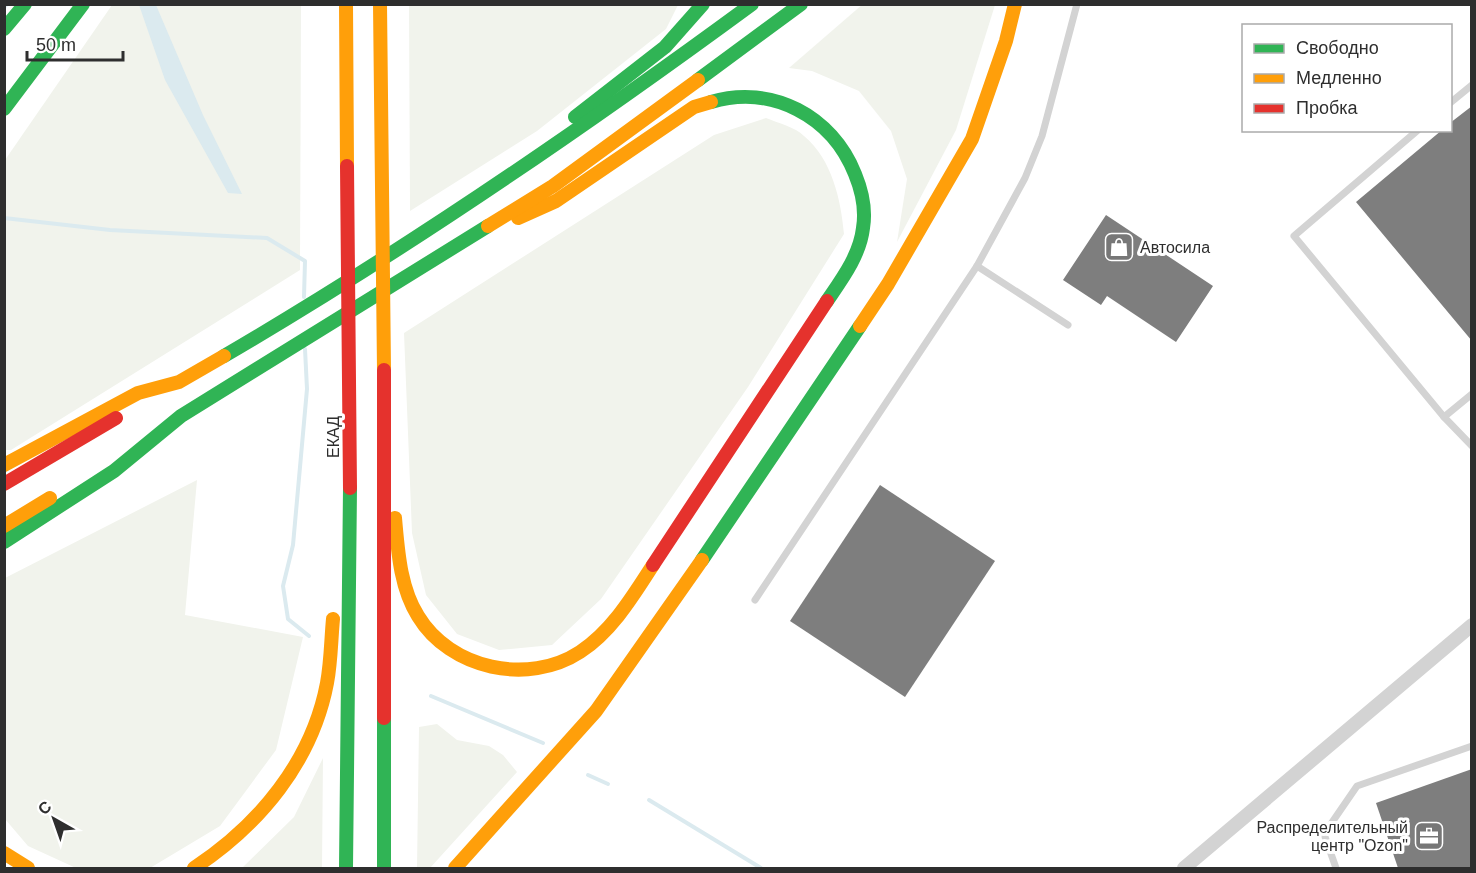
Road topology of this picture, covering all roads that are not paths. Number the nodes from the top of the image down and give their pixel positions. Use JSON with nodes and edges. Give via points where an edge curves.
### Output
{"nodes":[{"id":1,"x":25,"y":4,"type":"edge"},
{"id":2,"x":83,"y":4,"type":"edge"},
{"id":3,"x":346,"y":4,"type":"edge"},
{"id":4,"x":380,"y":4,"type":"edge"},
{"id":5,"x":702,"y":4,"type":"edge"},
{"id":6,"x":752,"y":4,"type":"edge"},
{"id":7,"x":801,"y":4,"type":"edge"},
{"id":8,"x":1015,"y":4,"type":"edge"},
{"id":9,"x":1077,"y":4,"type":"edge"},
{"id":10,"x":4,"y":29,"type":"edge"},
{"id":11,"x":332,"y":33,"type":"dead end"},
{"id":12,"x":1472,"y":86,"type":"edge"},
{"id":13,"x":1452,"y":101,"type":"edge"},
{"id":14,"x":4,"y":108,"type":"edge"},
{"id":15,"x":1416,"y":132,"type":"edge"},
{"id":16,"x":347,"y":174,"type":"junction"},
{"id":17,"x":477,"y":199,"type":"junction"},
{"id":18,"x":483,"y":230,"type":"junction"},
{"id":19,"x":977,"y":266,"type":"junction"},
{"id":20,"x":1068,"y":325,"type":"dead end"},
{"id":21,"x":179,"y":382,"type":"junction"},
{"id":22,"x":1472,"y":394,"type":"edge"},
{"id":23,"x":181,"y":416,"type":"junction"},
{"id":24,"x":1444,"y":417,"type":"junction"},
{"id":25,"x":1472,"y":446,"type":"edge"},
{"id":26,"x":350,"y":454,"type":"junction"},
{"id":27,"x":385,"y":457,"type":"junction"},
{"id":28,"x":4,"y":465,"type":"edge"},
{"id":29,"x":4,"y":484,"type":"edge"},
{"id":30,"x":4,"y":526,"type":"edge"},
{"id":31,"x":4,"y":542,"type":"edge"},
{"id":32,"x":755,"y":600,"type":"dead end"},
{"id":33,"x":1472,"y":625,"type":"edge"},
{"id":34,"x":1472,"y":746,"type":"edge"},
{"id":35,"x":4,"y":853,"type":"edge"},
{"id":36,"x":28,"y":868,"type":"edge"},
{"id":37,"x":194,"y":868,"type":"edge"},
{"id":38,"x":346,"y":868,"type":"edge"},
{"id":39,"x":384,"y":868,"type":"edge"},
{"id":40,"x":455,"y":868,"type":"edge"},
{"id":41,"x":1184,"y":868,"type":"edge"},
{"id":42,"x":1336,"y":868,"type":"edge"}],
"edges":[{"from":1,"to":10,"type":"main road"},
{"from":2,"to":14,"type":"main road"},
{"from":3,"to":16,"type":"main road","name":"ЕКАД"},
{"from":4,"to":27,"type":"main road"},
{"from":5,"to":17,"type":"main road","via":[[665,47],[500,172]]},
{"from":6,"to":17,"type":"main road","via":[[632,94]]},
{"from":7,"to":18,"type":"main road","via":[[553,186]]},
{"from":8,"to":40,"type":"main road","via":[[972,139],[888,284],[596,711]]},
{"from":9,"to":19,"type":"lane","via":[[1034,159]]},
{"from":11,"to":16,"type":"main road","via":[[338,120]]},
{"from":12,"to":13,"type":"lane"},
{"from":15,"to":24,"type":"lane","via":[[1294,236]]},
{"from":16,"to":26,"type":"main road","name":"ЕКАД"},
{"from":17,"to":21,"type":"main road"},
{"from":18,"to":23,"type":"main road"},
{"from":18,"to":27,"type":"main road","via":[[556,201],[694,107],[737,95],[789,103],[815,118],[845,152],[858,180],[864,221],[858,251],[846,273],[633,596],[597,638],[567,659],[534,669],[498,669],[469,659],[428,630],[414,607],[402,574],[391,472]]},
{"from":19,"to":20,"type":"lane"},
{"from":19,"to":32,"type":"lane"},
{"from":21,"to":28,"type":"main road","via":[[138,393]]},
{"from":21,"to":29,"type":"main road"},
{"from":22,"to":24,"type":"lane"},
{"from":23,"to":30,"type":"main road"},
{"from":23,"to":31,"type":"main road","via":[[114,471]]},
{"from":24,"to":25,"type":"lane"},
{"from":26,"to":37,"type":"main road","via":[[326,690],[317,722],[298,763],[267,804],[237,836]]},
{"from":26,"to":38,"type":"main road","name":"ЕКАД"},
{"from":27,"to":39,"type":"main road"},
{"from":33,"to":41,"type":"street"},
{"from":34,"to":42,"type":"lane","via":[[1357,786],[1324,834]]},
{"from":35,"to":36,"type":"main road"}]}
